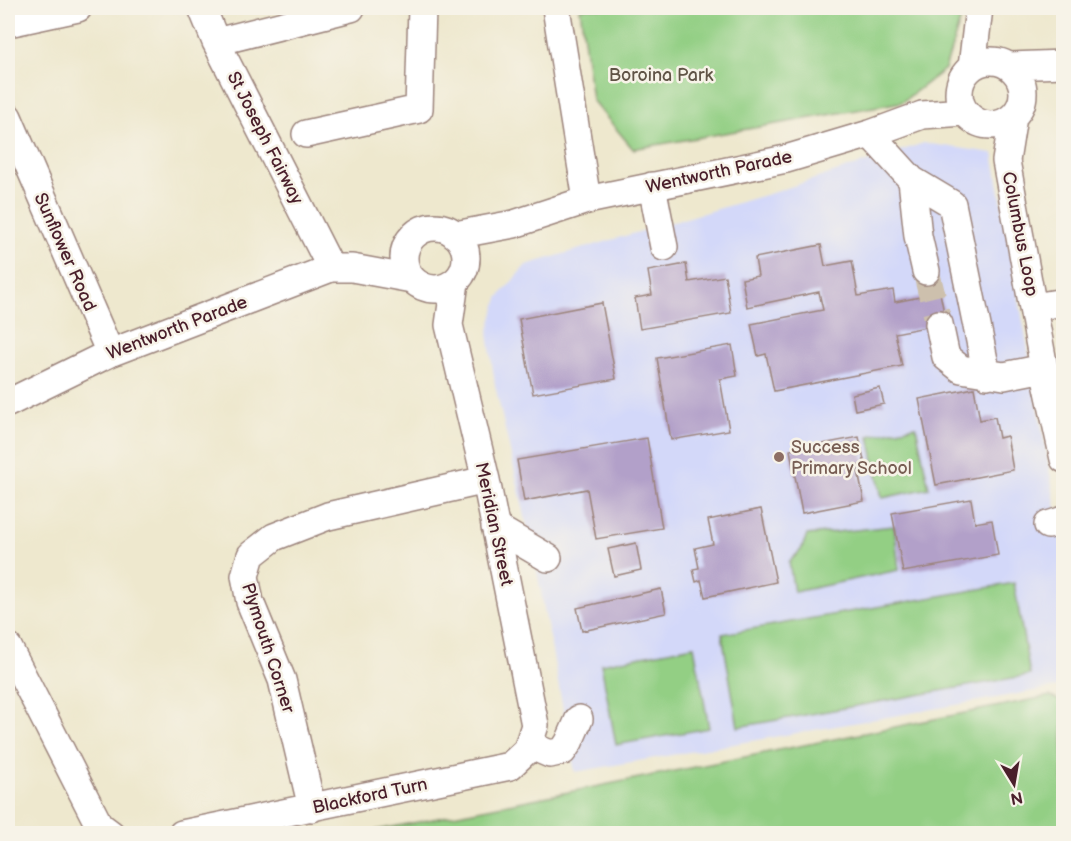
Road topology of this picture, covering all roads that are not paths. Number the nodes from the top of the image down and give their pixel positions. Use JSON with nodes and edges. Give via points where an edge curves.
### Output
{"nodes":[{"id":1,"x":78,"y":8,"type":"edge"},
{"id":2,"x":202,"y":8,"type":"edge"},
{"id":3,"x":351,"y":8,"type":"edge"},
{"id":4,"x":422,"y":8,"type":"edge"},
{"id":5,"x":556,"y":8,"type":"edge"},
{"id":6,"x":979,"y":10,"type":"edge"},
{"id":7,"x":8,"y":23,"type":"edge"},
{"id":8,"x":216,"y":42,"type":"junction"},
{"id":9,"x":1005,"y":64,"type":"junction"},
{"id":10,"x":1064,"y":64,"type":"edge"},
{"id":11,"x":1064,"y":72,"type":"edge"},
{"id":12,"x":970,"y":98,"type":"junction"},
{"id":13,"x":1018,"y":107,"type":"junction"},
{"id":14,"x":10,"y":133,"type":"edge"},
{"id":15,"x":306,"y":134,"type":"dead end"},
{"id":16,"x":870,"y":134,"type":"junction"},
{"id":17,"x":1006,"y":161,"type":"junction"},
{"id":18,"x":912,"y":180,"type":"junction"},
{"id":19,"x":652,"y":186,"type":"junction"},
{"id":20,"x":587,"y":200,"type":"junction"},
{"id":21,"x":514,"y":224,"type":"junction"},
{"id":22,"x":455,"y":235,"type":"junction"},
{"id":23,"x":408,"y":242,"type":"junction"},
{"id":24,"x":664,"y":247,"type":"dead end"},
{"id":25,"x":342,"y":268,"type":"junction"},
{"id":26,"x":926,"y":271,"type":"tunnel mouth"},
{"id":27,"x":460,"y":273,"type":"junction"},
{"id":28,"x":415,"y":282,"type":"junction"},
{"id":29,"x":1064,"y":302,"type":"edge"},
{"id":30,"x":1034,"y":307,"type":"junction"},
{"id":31,"x":939,"y":324,"type":"tunnel mouth"},
{"id":32,"x":449,"y":325,"type":"junction"},
{"id":33,"x":110,"y":353,"type":"junction"},
{"id":34,"x":1044,"y":368,"type":"junction"},
{"id":35,"x":987,"y":375,"type":"junction"},
{"id":36,"x":8,"y":403,"type":"edge"},
{"id":37,"x":1064,"y":459,"type":"edge"},
{"id":38,"x":486,"y":480,"type":"junction"},
{"id":39,"x":495,"y":527,"type":"junction"},
{"id":40,"x":548,"y":558,"type":"dead end"},
{"id":41,"x":8,"y":647,"type":"edge"},
{"id":42,"x":579,"y":719,"type":"dead end"},
{"id":43,"x":532,"y":735,"type":"junction"},
{"id":44,"x":312,"y":808,"type":"junction"},
{"id":45,"x":111,"y":834,"type":"edge"},
{"id":46,"x":182,"y":834,"type":"edge"}],
"edges":[{"from":1,"to":7,"type":"street"},
{"from":2,"to":8,"type":"street","name":"St Joseph Fairway"},
{"from":3,"to":8,"type":"street"},
{"from":4,"to":15,"type":"street","via":[[419,109]]},
{"from":5,"to":20,"type":"street"},
{"from":6,"to":9,"type":"street"},
{"from":6,"to":12,"type":"street"},
{"from":8,"to":25,"type":"street","name":"St Joseph Fairway"},
{"from":9,"to":10,"type":"street"},
{"from":9,"to":12,"type":"street","via":[[981,62]]},
{"from":9,"to":13,"type":"street","via":[[1021,80]]},
{"from":11,"to":13,"type":"street"},
{"from":12,"to":13,"type":"street","via":[[994,125],[1004,123]]},
{"from":12,"to":16,"type":"street","name":"Wentworth Parade"},
{"from":12,"to":17,"type":"street","name":"Columbus Loop"},
{"from":13,"to":17,"type":"street","name":"Columbus Loop"},
{"from":14,"to":33,"type":"street","name":"Sunflower Road"},
{"from":16,"to":18,"type":"street"},
{"from":16,"to":19,"type":"street","name":"Wentworth Parade","via":[[786,159]]},
{"from":17,"to":30,"type":"street","name":"Columbus Loop"},
{"from":18,"to":26,"type":"street"},
{"from":18,"to":35,"type":"street","via":[[952,204]]},
{"from":19,"to":20,"type":"street","name":"Wentworth Parade"},
{"from":19,"to":24,"type":"street"},
{"from":20,"to":21,"type":"street","name":"Wentworth Parade"},
{"from":21,"to":22,"type":"street","name":"Wentworth Parade"},
{"from":21,"to":27,"type":"street","name":"Wentworth Parade"},
{"from":22,"to":23,"type":"street","via":[[435,227],[415,234]]},
{"from":22,"to":27,"type":"street","via":[[466,253]]},
{"from":23,"to":25,"type":"street","name":"Wentworth Parade"},
{"from":23,"to":28,"type":"street","via":[[404,263]]},
{"from":25,"to":28,"type":"street"},
{"from":25,"to":33,"type":"street","name":"Wentworth Parade"},
{"from":27,"to":28,"type":"street","via":[[446,288]]},
{"from":27,"to":32,"type":"street","name":"Meridian Street"},
{"from":28,"to":32,"type":"street","name":"Meridian Street"},
{"from":29,"to":30,"type":"street","name":"Columbus Loop"},
{"from":30,"to":34,"type":"street","name":"Columbus Loop"},
{"from":31,"to":35,"type":"street","via":[[946,357],[961,369]]},
{"from":32,"to":38,"type":"street","name":"Meridian Street"},
{"from":33,"to":36,"type":"street","name":"Wentworth Parade"},
{"from":34,"to":35,"type":"street","via":[[1004,376]]},
{"from":34,"to":37,"type":"street","name":"Columbus Loop"},
{"from":38,"to":39,"type":"street","name":"Meridian Street"},
{"from":38,"to":44,"type":"street","name":"Plymouth Corner","via":[[328,516],[274,537],[251,555],[245,576],[250,602],[282,680]]},
{"from":39,"to":40,"type":"street"},
{"from":39,"to":43,"type":"street","name":"Meridian Street"},
{"from":41,"to":45,"type":"street","via":[[99,825]]},
{"from":42,"to":43,"type":"street","via":[[563,751],[550,754]]},
{"from":43,"to":44,"type":"street","name":"Blackford Turn","via":[[527,750],[510,766]]},
{"from":44,"to":46,"type":"street","name":"Blackford Turn"}]}
